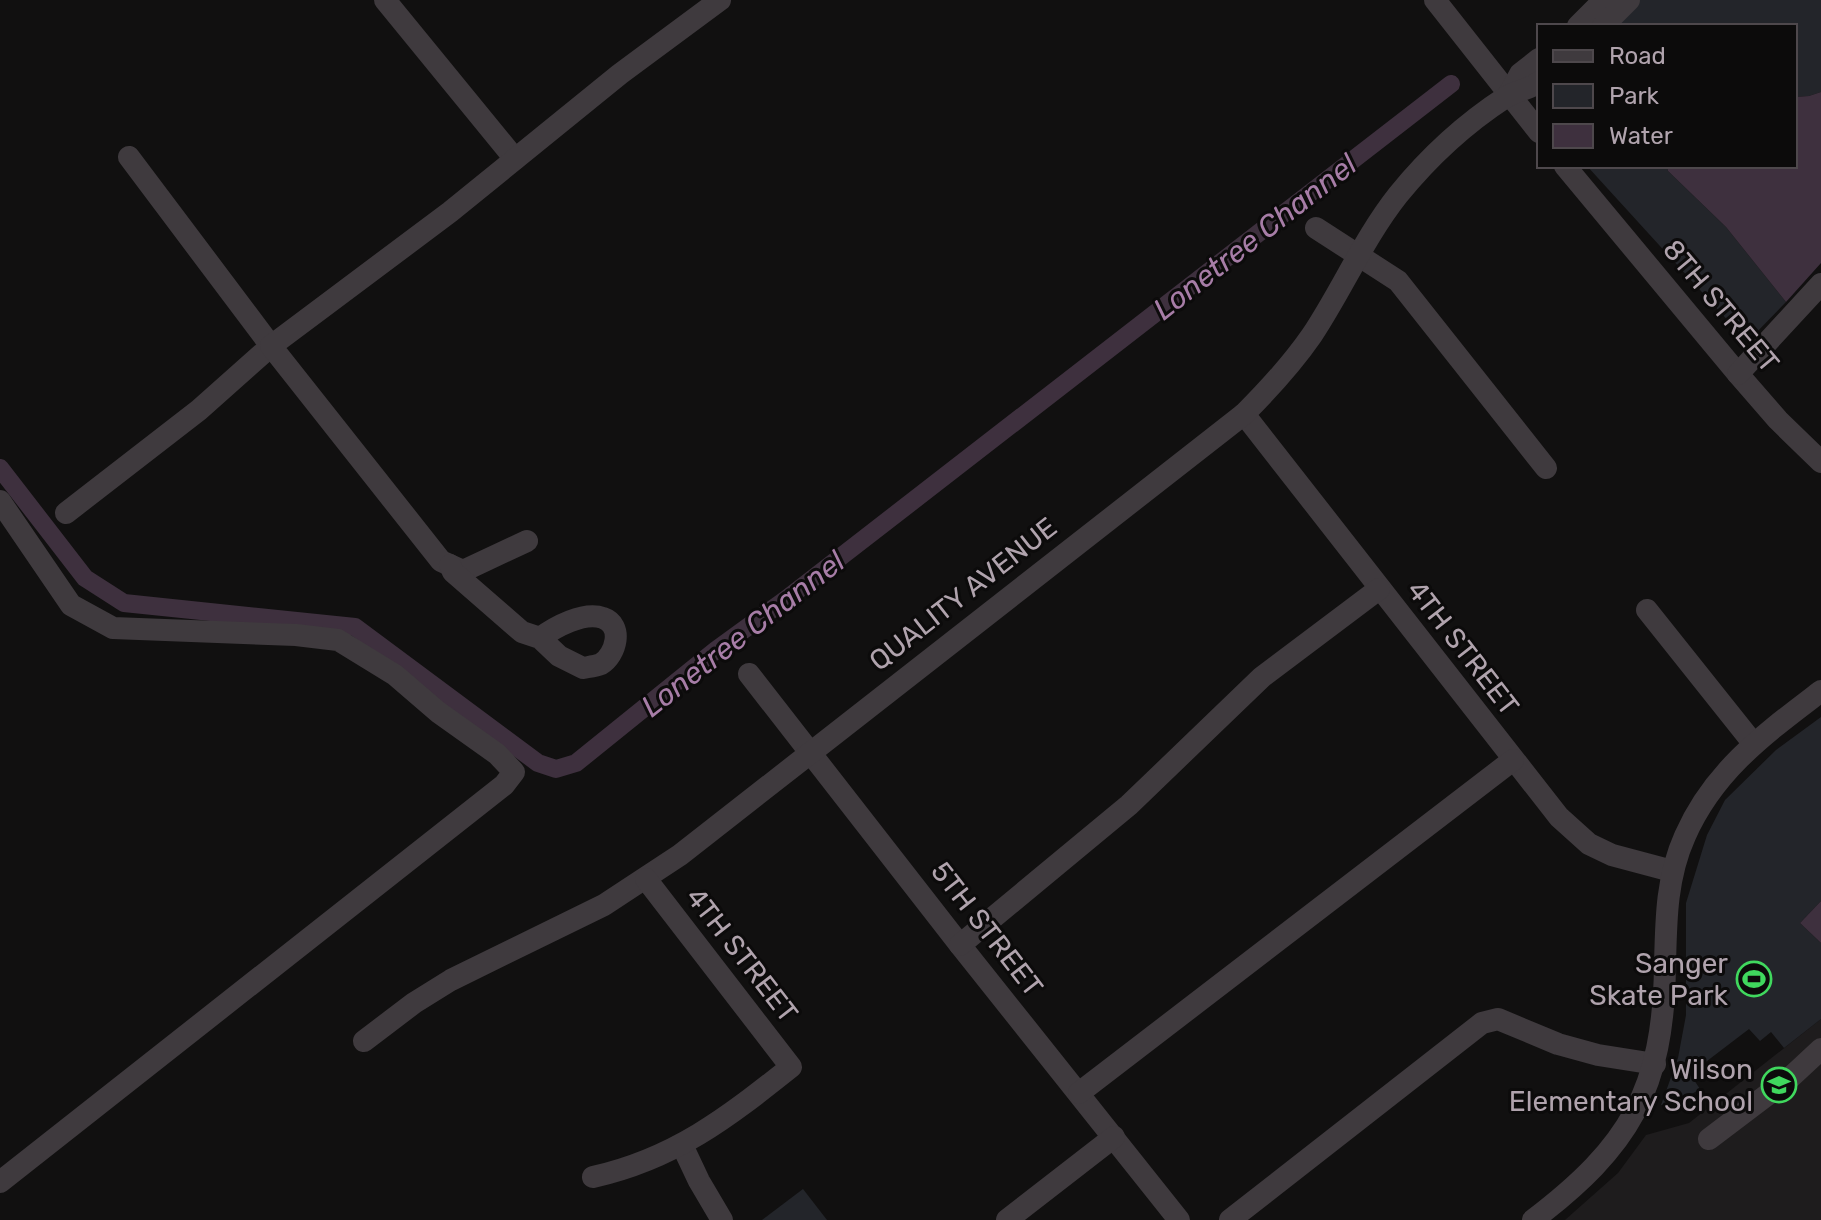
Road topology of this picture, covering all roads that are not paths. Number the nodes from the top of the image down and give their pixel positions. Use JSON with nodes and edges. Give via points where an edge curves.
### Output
{"nodes":[{"id":1,"x":385,"y":0,"type":"edge"},
{"id":2,"x":720,"y":0,"type":"edge"},
{"id":3,"x":1435,"y":0,"type":"edge"},
{"id":4,"x":1604,"y":0,"type":"edge"},
{"id":5,"x":1629,"y":0,"type":"edge"},
{"id":6,"x":1580,"y":24,"type":"edge"},
{"id":7,"x":1605,"y":24,"type":"edge"},
{"id":8,"x":1537,"y":61,"type":"edge"},
{"id":9,"x":1537,"y":84,"type":"edge"},
{"id":10,"x":1509,"y":94,"type":"junction"},
{"id":11,"x":1537,"y":129,"type":"edge"},
{"id":12,"x":129,"y":157,"type":"dead end"},
{"id":13,"x":515,"y":159,"type":"junction"},
{"id":14,"x":1567,"y":168,"type":"edge"},
{"id":15,"x":1316,"y":228,"type":"dead end"},
{"id":16,"x":1359,"y":255,"type":"junction"},
{"id":17,"x":1821,"y":284,"type":"edge"},
{"id":18,"x":271,"y":346,"type":"junction"},
{"id":19,"x":1738,"y":374,"type":"junction"},
{"id":20,"x":1244,"y":414,"type":"junction"},
{"id":21,"x":1821,"y":462,"type":"edge"},
{"id":22,"x":1546,"y":468,"type":"dead end"},
{"id":23,"x":0,"y":501,"type":"edge"},
{"id":24,"x":66,"y":513,"type":"dead end"},
{"id":25,"x":527,"y":541,"type":"dead end"},
{"id":26,"x":450,"y":565,"type":"junction"},
{"id":27,"x":1379,"y":589,"type":"junction"},
{"id":28,"x":1647,"y":610,"type":"dead end"},
{"id":29,"x":540,"y":638,"type":"dead end"},
{"id":30,"x":749,"y":674,"type":"dead end"},
{"id":31,"x":1821,"y":691,"type":"edge"},
{"id":32,"x":1753,"y":743,"type":"junction"},
{"id":33,"x":810,"y":752,"type":"junction"},
{"id":34,"x":1513,"y":760,"type":"junction"},
{"id":35,"x":1672,"y":871,"type":"junction"},
{"id":36,"x":646,"y":879,"type":"junction"},
{"id":37,"x":960,"y":945,"type":"junction"},
{"id":38,"x":364,"y":1041,"type":"dead end"},
{"id":39,"x":1821,"y":1049,"type":"edge"},
{"id":40,"x":1655,"y":1064,"type":"junction"},
{"id":41,"x":1079,"y":1093,"type":"junction"},
{"id":42,"x":1114,"y":1137,"type":"junction"},
{"id":43,"x":1709,"y":1139,"type":"dead end"},
{"id":44,"x":682,"y":1145,"type":"junction"},
{"id":45,"x":593,"y":1177,"type":"dead end"},
{"id":46,"x":0,"y":1182,"type":"edge"},
{"id":47,"x":722,"y":1220,"type":"edge"},
{"id":48,"x":1007,"y":1220,"type":"edge"},
{"id":49,"x":1179,"y":1220,"type":"edge"},
{"id":50,"x":1230,"y":1220,"type":"edge"},
{"id":51,"x":1533,"y":1220,"type":"edge"}],
"edges":[{"from":1,"to":13,"type":"street"},
{"from":2,"to":13,"type":"street"},
{"from":3,"to":10,"type":"street"},
{"from":4,"to":6,"type":"street"},
{"from":5,"to":7,"type":"street"},
{"from":8,"to":10,"type":"street","name":"QUALITY AVENUE","via":[[1520,74]]},
{"from":9,"to":10,"type":"street","name":"QUALITY AVENUE"},
{"from":10,"to":11,"type":"street"},
{"from":10,"to":16,"type":"street","name":"QUALITY AVENUE","via":[[1421,169]]},
{"from":12,"to":18,"type":"street"},
{"from":13,"to":18,"type":"street"},
{"from":14,"to":19,"type":"street","name":"8TH STREET"},
{"from":15,"to":16,"type":"street"},
{"from":16,"to":20,"type":"street","name":"QUALITY AVENUE","via":[[1312,335]]},
{"from":16,"to":22,"type":"street","via":[[1410,294]]},
{"from":17,"to":19,"type":"street"},
{"from":18,"to":24,"type":"street","via":[[199,410]]},
{"from":18,"to":26,"type":"street","via":[[441,561]]},
{"from":19,"to":21,"type":"street","name":"8TH STREET"},
{"from":20,"to":27,"type":"street","name":"4TH STREET"},
{"from":20,"to":33,"type":"street","name":"QUALITY AVENUE"},
{"from":23,"to":46,"type":"street","via":[[71,605],[113,628],[338,640],[395,675],[514,772]]},
{"from":25,"to":26,"type":"street","via":[[463,571]]},
{"from":26,"to":29,"type":"street","via":[[522,632]]},
{"from":27,"to":34,"type":"street","name":"4TH STREET"},
{"from":27,"to":37,"type":"street","via":[[1262,677],[1129,805]]},
{"from":28,"to":32,"type":"street"},
{"from":30,"to":33,"type":"street","name":"5TH STREET"},
{"from":31,"to":32,"type":"street"},
{"from":32,"to":35,"type":"street","via":[[1708,796],[1685,834]]},
{"from":33,"to":36,"type":"street","name":"QUALITY AVENUE"},
{"from":33,"to":37,"type":"street","name":"5TH STREET"},
{"from":34,"to":35,"type":"street","name":"4TH STREET","via":[[1559,817],[1589,844]]},
{"from":34,"to":41,"type":"street"},
{"from":35,"to":40,"type":"street","via":[[1666,904],[1663,1028]]},
{"from":36,"to":38,"type":"street","name":"QUALITY AVENUE","via":[[451,980]]},
{"from":36,"to":44,"type":"street","name":"4TH STREET","via":[[791,1067]]},
{"from":37,"to":41,"type":"street","name":"5TH STREET"},
{"from":39,"to":43,"type":"street"},
{"from":40,"to":50,"type":"street","via":[[1558,1044],[1498,1019],[1482,1023]]},
{"from":40,"to":51,"type":"street","via":[[1619,1139],[1579,1183]]},
{"from":41,"to":42,"type":"street","name":"5TH STREET"},
{"from":42,"to":48,"type":"street"},
{"from":42,"to":49,"type":"street","name":"5TH STREET"},
{"from":44,"to":45,"type":"street","via":[[636,1166]]},
{"from":44,"to":47,"type":"street"}]}
